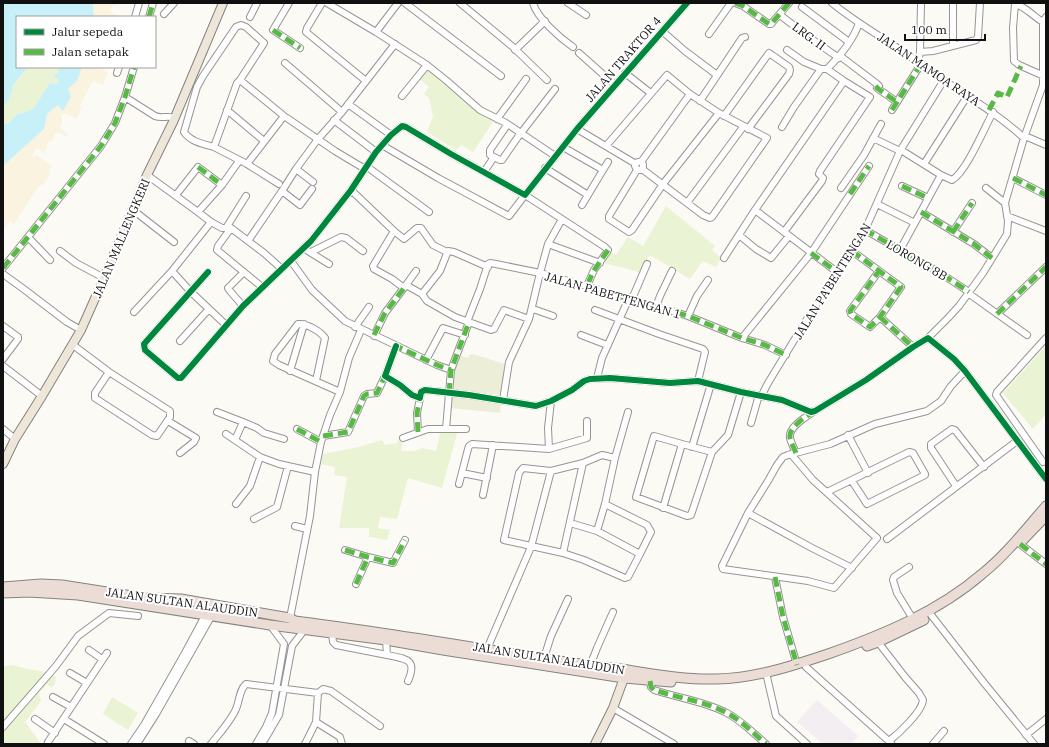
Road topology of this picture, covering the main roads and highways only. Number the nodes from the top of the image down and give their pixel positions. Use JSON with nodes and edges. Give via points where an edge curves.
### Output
{"nodes":[{"id":1,"x":223,"y":3,"type":"edge"},
{"id":2,"x":3,"y":464,"type":"edge"},
{"id":3,"x":1046,"y":506,"type":"edge"},
{"id":4,"x":1046,"y":516,"type":"edge"},
{"id":5,"x":3,"y":587,"type":"edge"},
{"id":6,"x":3,"y":593,"type":"edge"},
{"id":7,"x":144,"y":601,"type":"junction"},
{"id":8,"x":929,"y":614,"type":"junction"},
{"id":9,"x":444,"y":647,"type":"junction"},
{"id":10,"x":802,"y":666,"type":"junction"},
{"id":11,"x":624,"y":678,"type":"junction"},
{"id":12,"x":684,"y":681,"type":"junction"},
{"id":13,"x":595,"y":744,"type":"edge"}],
"edges":[{"from":1,"to":2,"type":"main road","name":"JALAN MALLENGKERI","via":[[81,330],[14,439]]},
{"from":3,"to":8,"type":"highway","name":"JALAN SULTAN ALAUDDIN","via":[[983,574]]},
{"from":4,"to":8,"type":"highway","name":"JALAN SULTAN ALAUDDIN","via":[[984,581]]},
{"from":5,"to":7,"type":"highway","name":"JALAN SULTAN ALAUDDIN","via":[[62,585]]},
{"from":6,"to":7,"type":"highway","name":"JALAN SULTAN ALAUDDIN","via":[[29,592]]},
{"from":7,"to":9,"type":"highway","name":"JALAN SULTAN ALAUDDIN","via":[[209,615]]},
{"from":7,"to":9,"type":"highway","name":"JALAN SULTAN ALAUDDIN","via":[[181,599]]},
{"from":8,"to":10,"type":"highway","name":"JALAN SULTAN ALAUDDIN"},
{"from":8,"to":10,"type":"highway","name":"JALAN SULTAN ALAUDDIN","via":[[878,642]]},
{"from":9,"to":11,"type":"highway","name":"JALAN SULTAN ALAUDDIN"},
{"from":9,"to":12,"type":"highway","name":"JALAN SULTAN ALAUDDIN","via":[[488,646]]},
{"from":10,"to":12,"type":"highway","name":"JALAN SULTAN ALAUDDIN","via":[[741,677]]},
{"from":10,"to":12,"type":"highway","name":"JALAN SULTAN ALAUDDIN","via":[[766,677],[723,684]]},
{"from":11,"to":12,"type":"highway","name":"JALAN SULTAN ALAUDDIN"},
{"from":11,"to":13,"type":"main road"}]}
